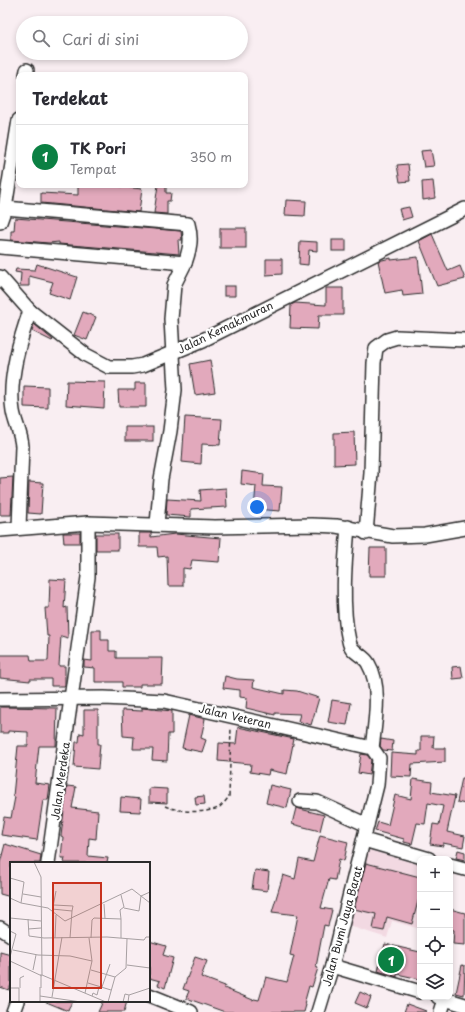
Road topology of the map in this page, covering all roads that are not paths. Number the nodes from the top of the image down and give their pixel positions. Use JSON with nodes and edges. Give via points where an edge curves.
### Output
{"nodes":[{"id":1,"x":16,"y":139,"type":"edge"},
{"id":2,"x":5,"y":208,"type":"junction"},
{"id":3,"x":465,"y":209,"type":"edge"},
{"id":4,"x":0,"y":222,"type":"edge"},
{"id":5,"x":0,"y":247,"type":"edge"},
{"id":6,"x":185,"y":263,"type":"junction"},
{"id":7,"x":0,"y":277,"type":"edge"},
{"id":8,"x":30,"y":311,"type":"junction"},
{"id":9,"x":465,"y":340,"type":"edge"},
{"id":10,"x":171,"y":353,"type":"junction"},
{"id":11,"x":88,"y":523,"type":"junction"},
{"id":12,"x":157,"y":524,"type":"junction"},
{"id":13,"x":348,"y":527,"type":"junction"},
{"id":14,"x":19,"y":528,"type":"junction"},
{"id":15,"x":465,"y":528,"type":"edge"},
{"id":16,"x":0,"y":530,"type":"edge"},
{"id":17,"x":366,"y":532,"type":"junction"},
{"id":18,"x":0,"y":699,"type":"edge"},
{"id":19,"x":72,"y":699,"type":"junction"},
{"id":20,"x":372,"y":748,"type":"junction"},
{"id":21,"x":300,"y":801,"type":"dead end"},
{"id":22,"x":367,"y":825,"type":"junction"},
{"id":23,"x":364,"y":840,"type":"junction"},
{"id":24,"x":419,"y":856,"type":"edge"},
{"id":25,"x":48,"y":862,"type":"edge"},
{"id":26,"x":453,"y":866,"type":"edge"},
{"id":27,"x":465,"y":869,"type":"edge"},
{"id":28,"x":0,"y":928,"type":"edge"},
{"id":29,"x":0,"y":934,"type":"edge"},
{"id":30,"x":10,"y":935,"type":"edge"},
{"id":31,"x":10,"y":936,"type":"edge"},
{"id":32,"x":332,"y":966,"type":"junction"},
{"id":33,"x":417,"y":991,"type":"edge"},
{"id":34,"x":150,"y":995,"type":"edge"},
{"id":35,"x":441,"y":1000,"type":"edge"},
{"id":36,"x":448,"y":1000,"type":"edge"},
{"id":37,"x":17,"y":1002,"type":"edge"},
{"id":38,"x":465,"y":1005,"type":"edge"},
{"id":39,"x":13,"y":1012,"type":"edge"},
{"id":40,"x":191,"y":1012,"type":"edge"},
{"id":41,"x":318,"y":1012,"type":"edge"},
{"id":42,"x":441,"y":1012,"type":"edge"}],
"edges":[{"from":1,"to":2,"type":"street"},
{"from":2,"to":4,"type":"street"},
{"from":2,"to":6,"type":"street","via":[[188,224],[190,240]]},
{"from":3,"to":10,"type":"street","name":"Jalan Kemakmuran","via":[[203,340]]},
{"from":5,"to":6,"type":"street"},
{"from":6,"to":10,"type":"street","via":[[174,285]]},
{"from":7,"to":8,"type":"street","name":"Jalan Kemakmuran"},
{"from":8,"to":10,"type":"street","name":"Jalan Kemakmuran","via":[[86,355],[109,367],[138,366]]},
{"from":8,"to":14,"type":"street","via":[[16,360],[12,398],[22,446]]},
{"from":9,"to":17,"type":"street","via":[[397,338],[387,340],[376,348]]},
{"from":10,"to":12,"type":"street","via":[[175,390],[161,479]]},
{"from":11,"to":12,"type":"street"},
{"from":11,"to":14,"type":"street"},
{"from":11,"to":19,"type":"street","name":"Jalan Merdeka","via":[[88,577]]},
{"from":12,"to":13,"type":"street"},
{"from":13,"to":17,"type":"street"},
{"from":13,"to":20,"type":"street","via":[[345,592],[347,631],[351,648],[370,668],[376,690]]},
{"from":14,"to":16,"type":"street"},
{"from":15,"to":17,"type":"street","via":[[406,536]]},
{"from":18,"to":19,"type":"street","name":"Jalan Veteran"},
{"from":19,"to":20,"type":"street","name":"Jalan Veteran","via":[[164,701]]},
{"from":19,"to":25,"type":"street","name":"Jalan Merdeka"},
{"from":20,"to":22,"type":"street","via":[[379,758],[379,766]]},
{"from":21,"to":22,"type":"street","via":[[317,802]]},
{"from":22,"to":23,"type":"street"},
{"from":23,"to":24,"type":"street"},
{"from":23,"to":32,"type":"street","name":"Jalan Bumi Jaya Barat"},
{"from":26,"to":27,"type":"street"},
{"from":28,"to":30,"type":"street"},
{"from":29,"to":31,"type":"street"},
{"from":32,"to":33,"type":"street"},
{"from":32,"to":41,"type":"street","name":"Jalan Bumi Jaya Barat"},
{"from":34,"to":40,"type":"street"},
{"from":35,"to":42,"type":"street"},
{"from":36,"to":38,"type":"street"},
{"from":37,"to":39,"type":"street"}]}
